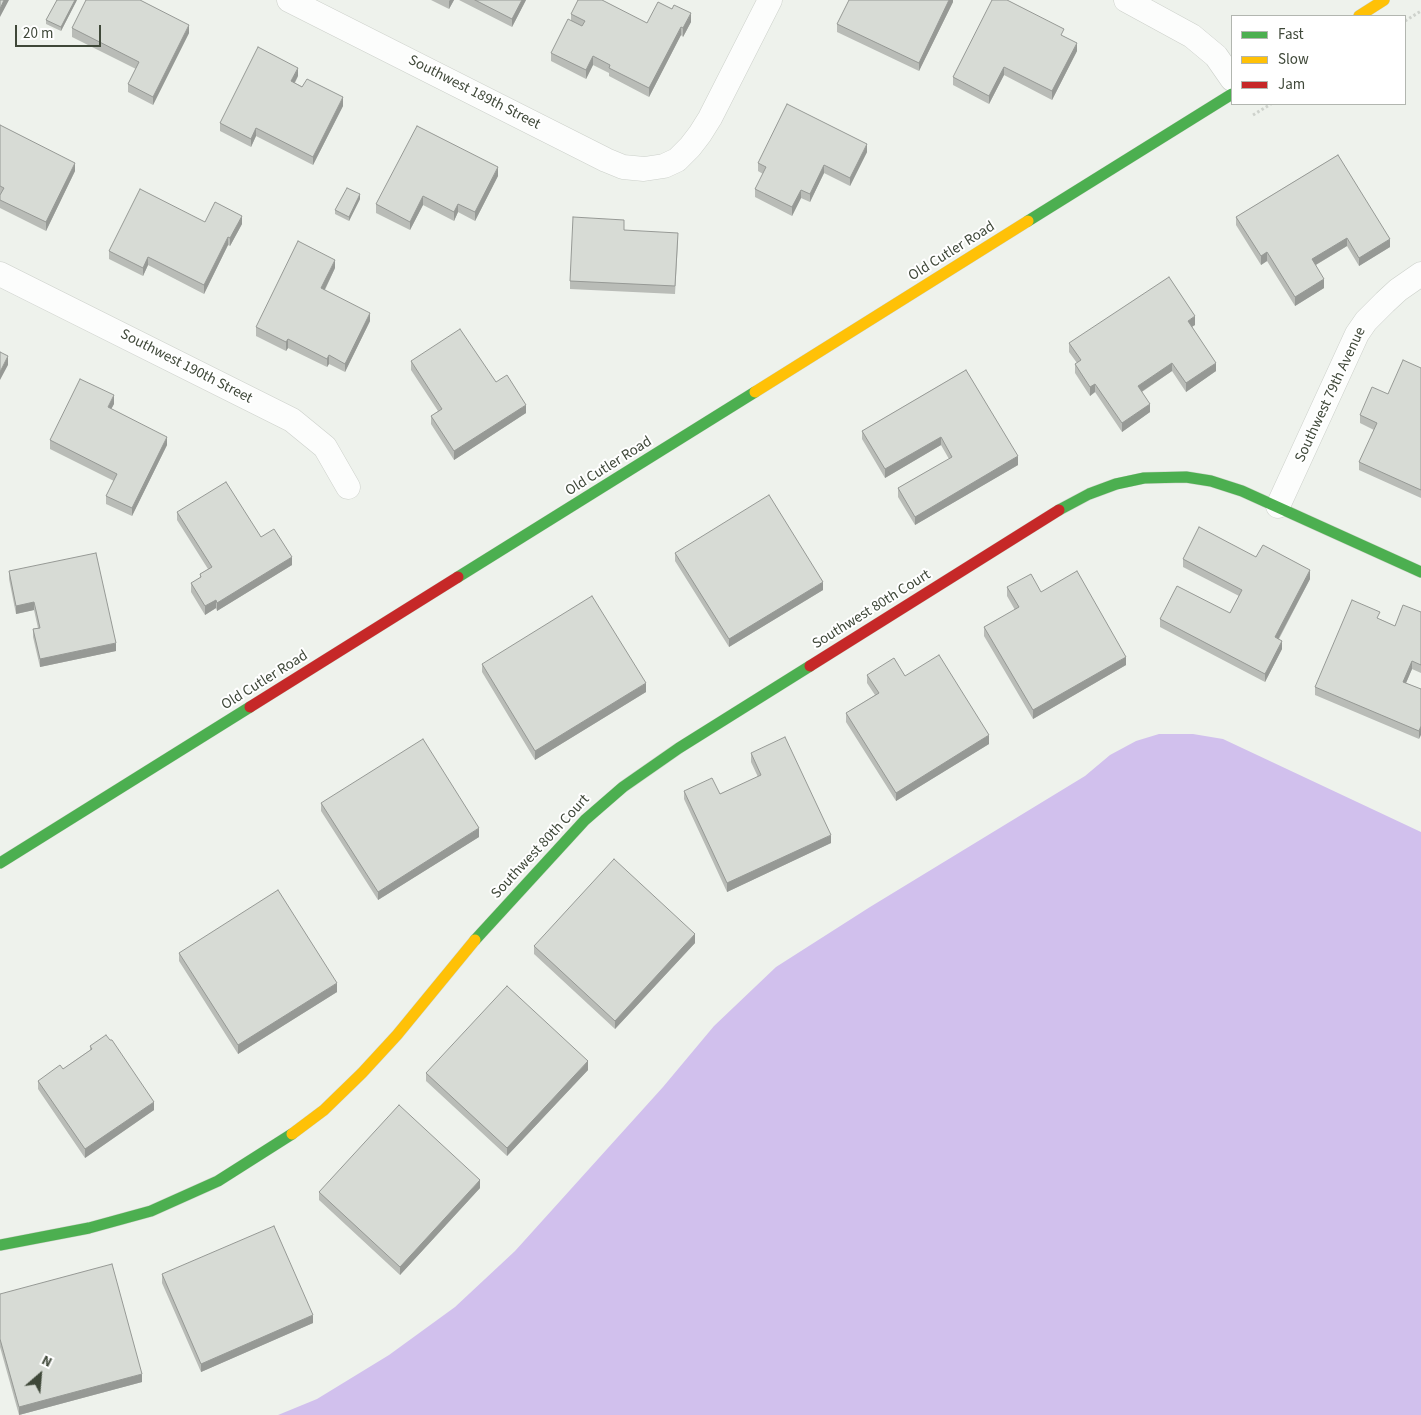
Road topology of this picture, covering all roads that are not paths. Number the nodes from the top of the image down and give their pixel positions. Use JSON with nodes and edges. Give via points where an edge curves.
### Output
{"nodes":[{"id":1,"x":289,"y":0,"type":"edge"},
{"id":2,"x":770,"y":0,"type":"edge"},
{"id":3,"x":1126,"y":0,"type":"edge"},
{"id":4,"x":1384,"y":0,"type":"edge"},
{"id":5,"x":1360,"y":15,"type":"edge"},
{"id":6,"x":1231,"y":78,"type":"edge"},
{"id":7,"x":1231,"y":95,"type":"edge"},
{"id":8,"x":0,"y":274,"type":"edge"},
{"id":9,"x":1421,"y":274,"type":"edge"},
{"id":10,"x":348,"y":487,"type":"dead end"},
{"id":11,"x":1278,"y":506,"type":"junction"},
{"id":12,"x":1421,"y":572,"type":"edge"},
{"id":13,"x":0,"y":863,"type":"edge"},
{"id":14,"x":0,"y":1245,"type":"edge"}],
"edges":[{"from":1,"to":2,"type":"street","name":"Southwest 189th Street","via":[[606,160],[644,168],[664,166],[690,147],[710,118]]},
{"from":3,"to":6,"type":"street","via":[[1192,36],[1216,56]]},
{"from":4,"to":5,"type":"street"},
{"from":7,"to":13,"type":"street","name":"Old Cutler Road"},
{"from":8,"to":10,"type":"street","name":"Southwest 190th Street","via":[[292,420],[326,447]]},
{"from":9,"to":11,"type":"street","name":"Southwest 79th Avenue","via":[[1385,302],[1357,334]]},
{"from":11,"to":12,"type":"street","name":"Southwest 80th Court"},
{"from":11,"to":14,"type":"street","name":"Southwest 80th Court","via":[[1227,486],[1172,477],[1116,484],[1066,506],[642,772],[573,832],[362,1074],[324,1110],[282,1142],[218,1181],[151,1211],[89,1228]]}]}
